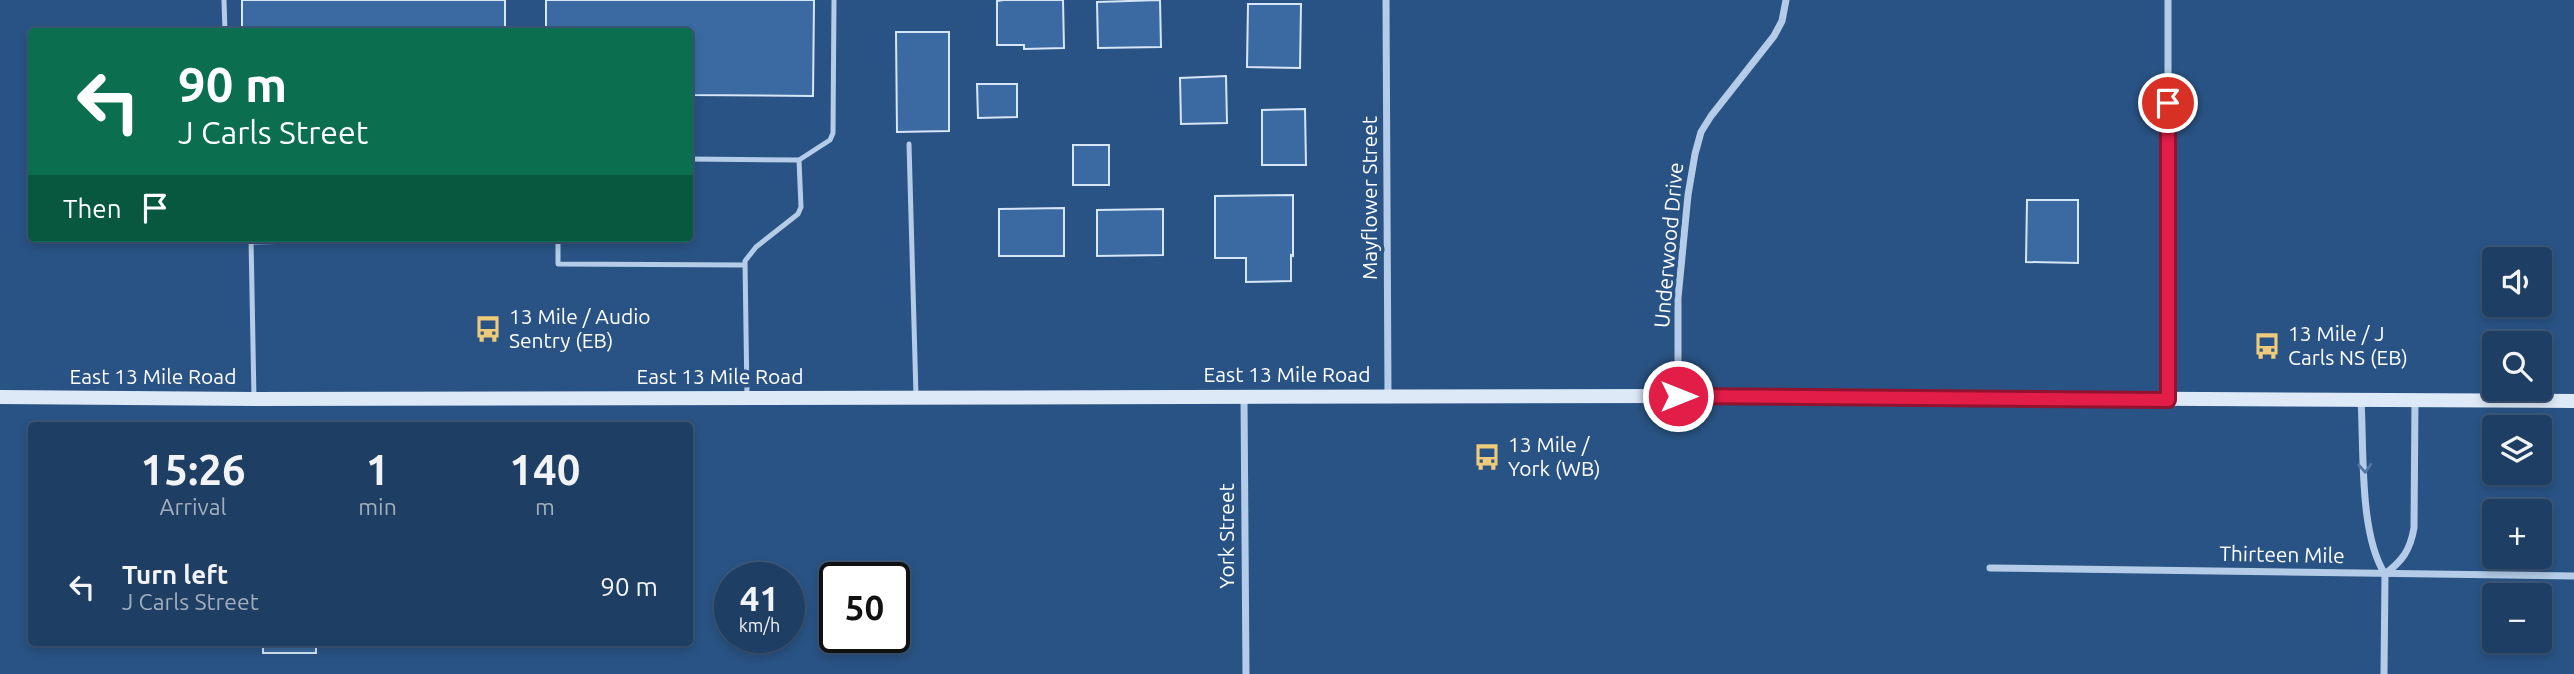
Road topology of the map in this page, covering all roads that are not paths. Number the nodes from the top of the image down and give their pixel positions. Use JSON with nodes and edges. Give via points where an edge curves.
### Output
{"nodes":[{"id":1,"x":224,"y":0,"type":"edge"},
{"id":2,"x":834,"y":0,"type":"edge"},
{"id":3,"x":1386,"y":0,"type":"edge"},
{"id":4,"x":1786,"y":0,"type":"edge"},
{"id":5,"x":2168,"y":0,"type":"edge"},
{"id":6,"x":225,"y":28,"type":"edge"},
{"id":7,"x":909,"y":144,"type":"dead end"},
{"id":8,"x":693,"y":159,"type":"edge"},
{"id":9,"x":799,"y":160,"type":"junction"},
{"id":10,"x":251,"y":242,"type":"edge"},
{"id":11,"x":558,"y":242,"type":"edge"},
{"id":12,"x":744,"y":265,"type":"junction"},
{"id":13,"x":1388,"y":396,"type":"junction"},
{"id":14,"x":1678,"y":396,"type":"junction"},
{"id":15,"x":0,"y":397,"type":"edge"},
{"id":16,"x":1244,"y":397,"type":"junction"},
{"id":17,"x":254,"y":398,"type":"junction"},
{"id":18,"x":747,"y":398,"type":"junction"},
{"id":19,"x":916,"y":398,"type":"junction"},
{"id":20,"x":2168,"y":400,"type":"junction"},
{"id":21,"x":2361,"y":400,"type":"junction"},
{"id":22,"x":2416,"y":400,"type":"junction"},
{"id":23,"x":2574,"y":401,"type":"edge"},
{"id":24,"x":1990,"y":568,"type":"dead end"},
{"id":25,"x":2385,"y":574,"type":"junction"},
{"id":26,"x":2574,"y":576,"type":"edge"},
{"id":27,"x":1246,"y":674,"type":"edge"},
{"id":28,"x":2384,"y":674,"type":"edge"}],
"edges":[{"from":1,"to":6,"type":"lane"},
{"from":2,"to":9,"type":"lane","via":[[833,133],[830,140]]},
{"from":3,"to":13,"type":"street","name":"Mayflower Street"},
{"from":4,"to":14,"type":"street","name":"Underwood Drive","via":[[1774,36],[1711,116],[1695,154],[1678,298]]},
{"from":5,"to":20,"type":"street"},
{"from":7,"to":19,"type":"lane"},
{"from":8,"to":9,"type":"lane"},
{"from":9,"to":12,"type":"lane","via":[[798,214],[755,247]]},
{"from":10,"to":17,"type":"lane"},
{"from":11,"to":12,"type":"lane","via":[[558,264]]},
{"from":12,"to":18,"type":"lane"},
{"from":13,"to":14,"type":"main road","name":"East 13 Mile Road"},
{"from":13,"to":16,"type":"main road","name":"East 13 Mile Road"},
{"from":14,"to":20,"type":"main road","name":"East 13 Mile Road"},
{"from":15,"to":17,"type":"main road","name":"East 13 Mile Road"},
{"from":16,"to":19,"type":"main road","name":"East 13 Mile Road"},
{"from":16,"to":27,"type":"street","name":"York Street"},
{"from":17,"to":18,"type":"main road","name":"East 13 Mile Road"},
{"from":18,"to":19,"type":"main road","name":"East 13 Mile Road"},
{"from":20,"to":21,"type":"main road","name":"East 13 Mile Road"},
{"from":21,"to":22,"type":"main road","name":"East 13 Mile Road"},
{"from":21,"to":25,"type":"street","one_way":true,"via":[[2367,516],[2375,559]]},
{"from":22,"to":23,"type":"main road","name":"East 13 Mile Road"},
{"from":22,"to":25,"type":"street","via":[[2414,528],[2403,560]]},
{"from":24,"to":25,"type":"street","name":"Thirteen Mile"},
{"from":25,"to":26,"type":"street","name":"Thirteen Mile"},
{"from":25,"to":28,"type":"street"}]}
